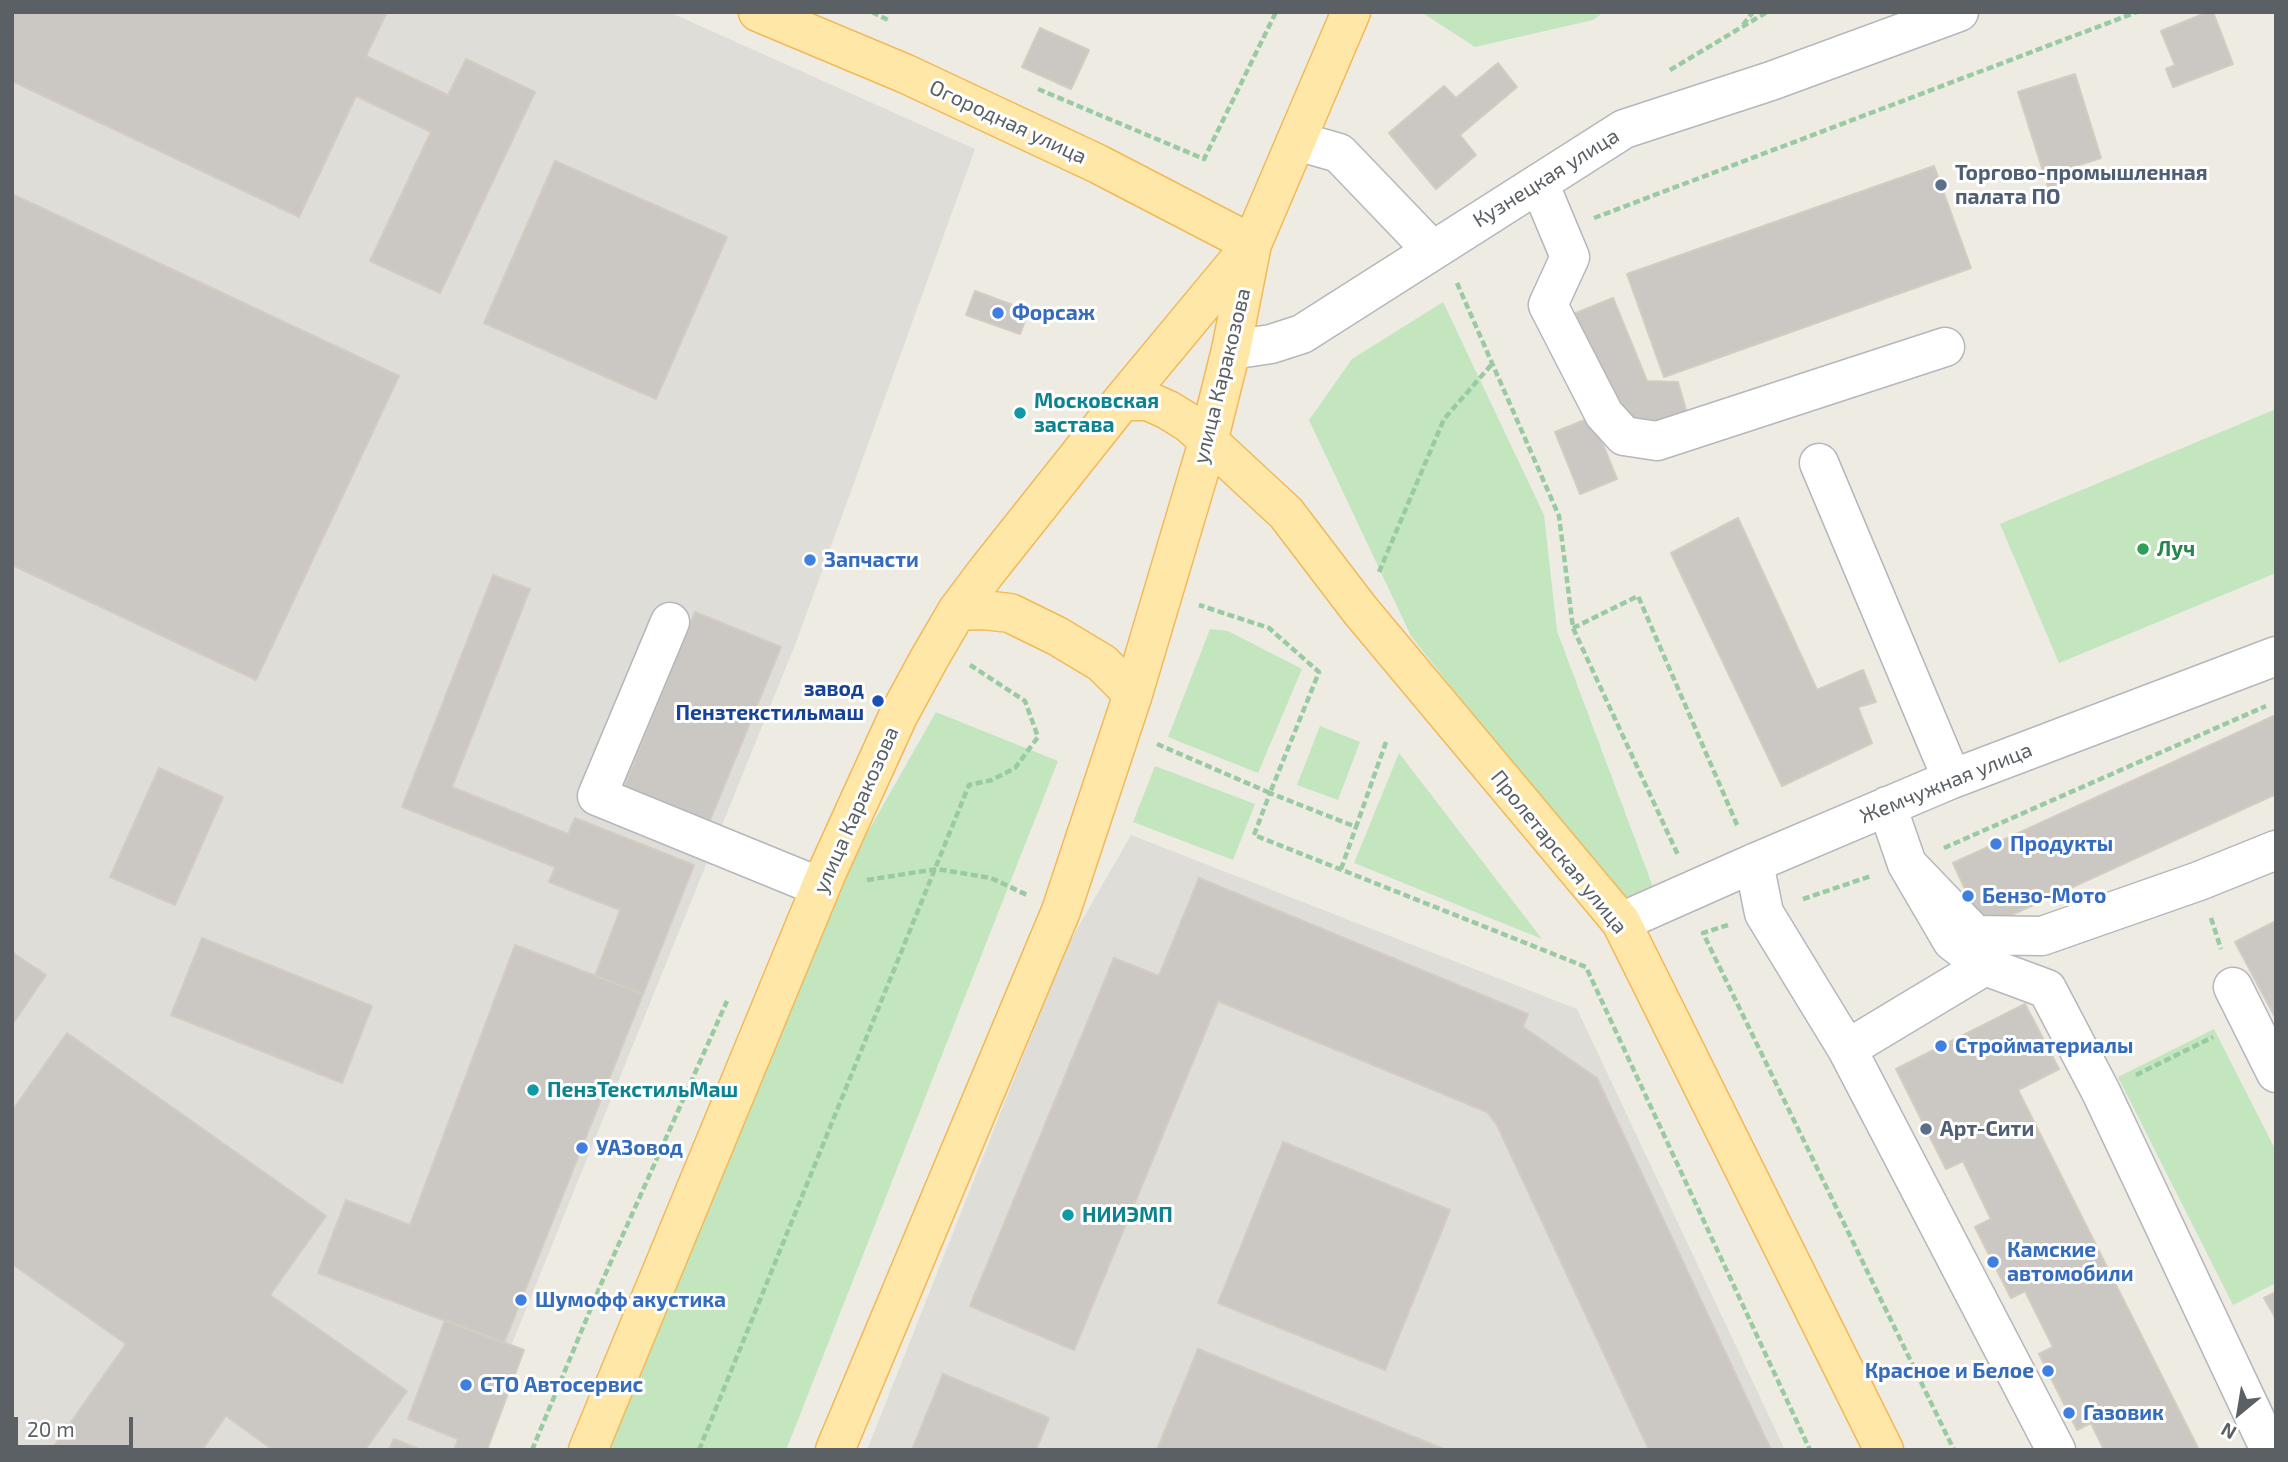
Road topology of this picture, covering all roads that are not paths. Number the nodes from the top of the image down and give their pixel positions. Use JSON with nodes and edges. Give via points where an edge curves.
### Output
{"nodes":[{"id":1,"x":758,"y":12,"type":"edge"},
{"id":2,"x":1351,"y":12,"type":"edge"},
{"id":3,"x":1959,"y":12,"type":"edge"},
{"id":4,"x":1297,"y":141,"type":"junction"},
{"id":5,"x":1539,"y":183,"type":"junction"},
{"id":6,"x":1252,"y":244,"type":"junction"},
{"id":7,"x":1443,"y":261,"type":"junction"},
{"id":8,"x":1945,"y":347,"type":"dead end"},
{"id":9,"x":1231,"y":350,"type":"junction"},
{"id":10,"x":1122,"y":401,"type":"junction"},
{"id":11,"x":1208,"y":442,"type":"junction"},
{"id":12,"x":1819,"y":463,"type":"dead end"},
{"id":13,"x":957,"y":611,"type":"junction"},
{"id":14,"x":670,"y":622,"type":"dead end"},
{"id":15,"x":2276,"y":656,"type":"edge"},
{"id":16,"x":1133,"y":694,"type":"junction"},
{"id":17,"x":1952,"y":779,"type":"junction"},
{"id":18,"x":1887,"y":806,"type":"junction"},
{"id":19,"x":2276,"y":850,"type":"edge"},
{"id":20,"x":1754,"y":863,"type":"junction"},
{"id":21,"x":1907,"y":864,"type":"junction"},
{"id":22,"x":820,"y":887,"type":"junction"},
{"id":23,"x":1621,"y":922,"type":"junction"},
{"id":24,"x":1985,"y":966,"type":"junction"},
{"id":25,"x":2241,"y":1003,"type":"road end"},
{"id":26,"x":1847,"y":1049,"type":"junction"},
{"id":27,"x":2276,"y":1073,"type":"edge"},
{"id":28,"x":588,"y":1450,"type":"edge"},
{"id":29,"x":835,"y":1450,"type":"edge"},
{"id":30,"x":1884,"y":1450,"type":"edge"},
{"id":31,"x":2056,"y":1450,"type":"edge"},
{"id":32,"x":2270,"y":1450,"type":"edge"}],
"edges":[{"from":1,"to":6,"type":"main road","name":"Огородная улица","via":[[905,74],[1086,159]]},
{"from":2,"to":4,"type":"main road","name":"улица Каракозова"},
{"from":3,"to":5,"type":"street","name":"Кузнецкая улица","via":[[1771,82],[1624,129]]},
{"from":4,"to":6,"type":"main road","name":"улица Каракозова"},
{"from":4,"to":7,"type":"street","via":[[1339,153]]},
{"from":5,"to":7,"type":"street","name":"Кузнецкая улица"},
{"from":5,"to":8,"type":"street","via":[[1570,257],[1548,305],[1604,414],[1624,436],[1657,441]]},
{"from":6,"to":9,"type":"main road","name":"улица Каракозова"},
{"from":6,"to":10,"type":"main road","name":"улица Каракозова"},
{"from":7,"to":9,"type":"street","name":"Кузнецкая улица","via":[[1302,334]]},
{"from":9,"to":11,"type":"main road","name":"улица Каракозова"},
{"from":10,"to":11,"type":"main road","name":"Пролетарская улица","via":[[1148,401],[1168,410]]},
{"from":10,"to":13,"type":"main road","name":"улица Каракозова"},
{"from":11,"to":16,"type":"main road","name":"улица Каракозова"},
{"from":11,"to":23,"type":"main road","name":"Пролетарская улица","via":[[1286,513],[1360,610]]},
{"from":12,"to":17,"type":"street"},
{"from":13,"to":16,"type":"main road","via":[[1010,613],[1102,663]]},
{"from":13,"to":22,"type":"main road","name":"улица Каракозова","via":[[898,716]]},
{"from":14,"to":22,"type":"street","via":[[597,796]]},
{"from":15,"to":17,"type":"street","name":"Жемчужная улица"},
{"from":16,"to":29,"type":"main road","name":"улица Каракозова","via":[[1061,911]]},
{"from":17,"to":18,"type":"street","name":"Жемчужная улица"},
{"from":18,"to":20,"type":"street","name":"Жемчужная улица"},
{"from":18,"to":21,"type":"street"},
{"from":19,"to":21,"type":"street","via":[[2042,936],[1975,935]]},
{"from":20,"to":23,"type":"street","name":"Жемчужная улица"},
{"from":20,"to":26,"type":"street","via":[[1764,913]]},
{"from":21,"to":24,"type":"street","via":[[1952,941]]},
{"from":22,"to":28,"type":"main road","name":"улица Каракозова"},
{"from":23,"to":30,"type":"main road","name":"Пролетарская улица"},
{"from":24,"to":26,"type":"street"},
{"from":24,"to":32,"type":"street","via":[[2048,989]]},
{"from":25,"to":27,"type":"street"},
{"from":26,"to":31,"type":"street"}]}
